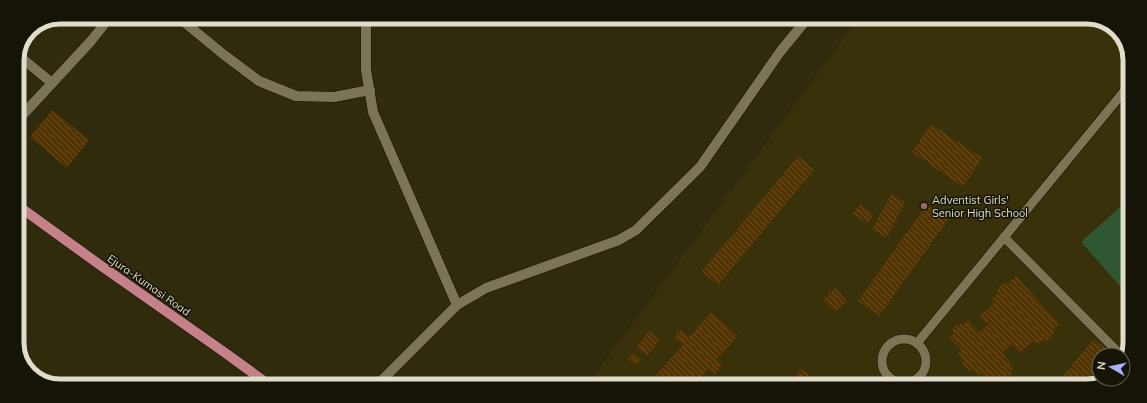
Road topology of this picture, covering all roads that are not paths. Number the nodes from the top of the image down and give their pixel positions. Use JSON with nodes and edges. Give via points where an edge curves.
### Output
{"nodes":[{"id":1,"x":104,"y":24,"type":"edge"},
{"id":2,"x":186,"y":24,"type":"edge"},
{"id":3,"x":366,"y":24,"type":"edge"},
{"id":4,"x":803,"y":24,"type":"edge"},
{"id":5,"x":24,"y":60,"type":"edge"},
{"id":6,"x":52,"y":83,"type":"junction"},
{"id":7,"x":370,"y":90,"type":"junction"},
{"id":8,"x":1123,"y":93,"type":"edge"},
{"id":9,"x":24,"y":113,"type":"edge"},
{"id":10,"x":24,"y":210,"type":"edge"},
{"id":11,"x":1004,"y":238,"type":"junction"},
{"id":12,"x":457,"y":305,"type":"junction"},
{"id":13,"x":918,"y":342,"type":"junction"},
{"id":14,"x":1113,"y":347,"type":"edge"},
{"id":15,"x":261,"y":379,"type":"edge"},
{"id":16,"x":382,"y":379,"type":"edge"},
{"id":17,"x":888,"y":379,"type":"edge"},
{"id":18,"x":918,"y":379,"type":"edge"}],
"edges":[{"from":1,"to":6,"type":"street"},
{"from":2,"to":7,"type":"street","via":[[259,81],[296,96],[334,97]]},
{"from":3,"to":7,"type":"street","via":[[366,70]]},
{"from":4,"to":12,"type":"street","via":[[780,52],[700,167],[636,230],[619,240],[486,288]]},
{"from":5,"to":6,"type":"street"},
{"from":6,"to":9,"type":"street"},
{"from":7,"to":12,"type":"street","via":[[373,112]]},
{"from":8,"to":11,"type":"lane"},
{"from":10,"to":15,"type":"main road","name":"Ejura-Kumasi Road"},
{"from":11,"to":13,"type":"lane"},
{"from":11,"to":14,"type":"lane"},
{"from":12,"to":16,"type":"street"},
{"from":13,"to":17,"type":"lane","via":[[898,339],[886,348],[882,361]]},
{"from":13,"to":18,"type":"lane","via":[[923,347],[927,361],[926,368]]}]}
